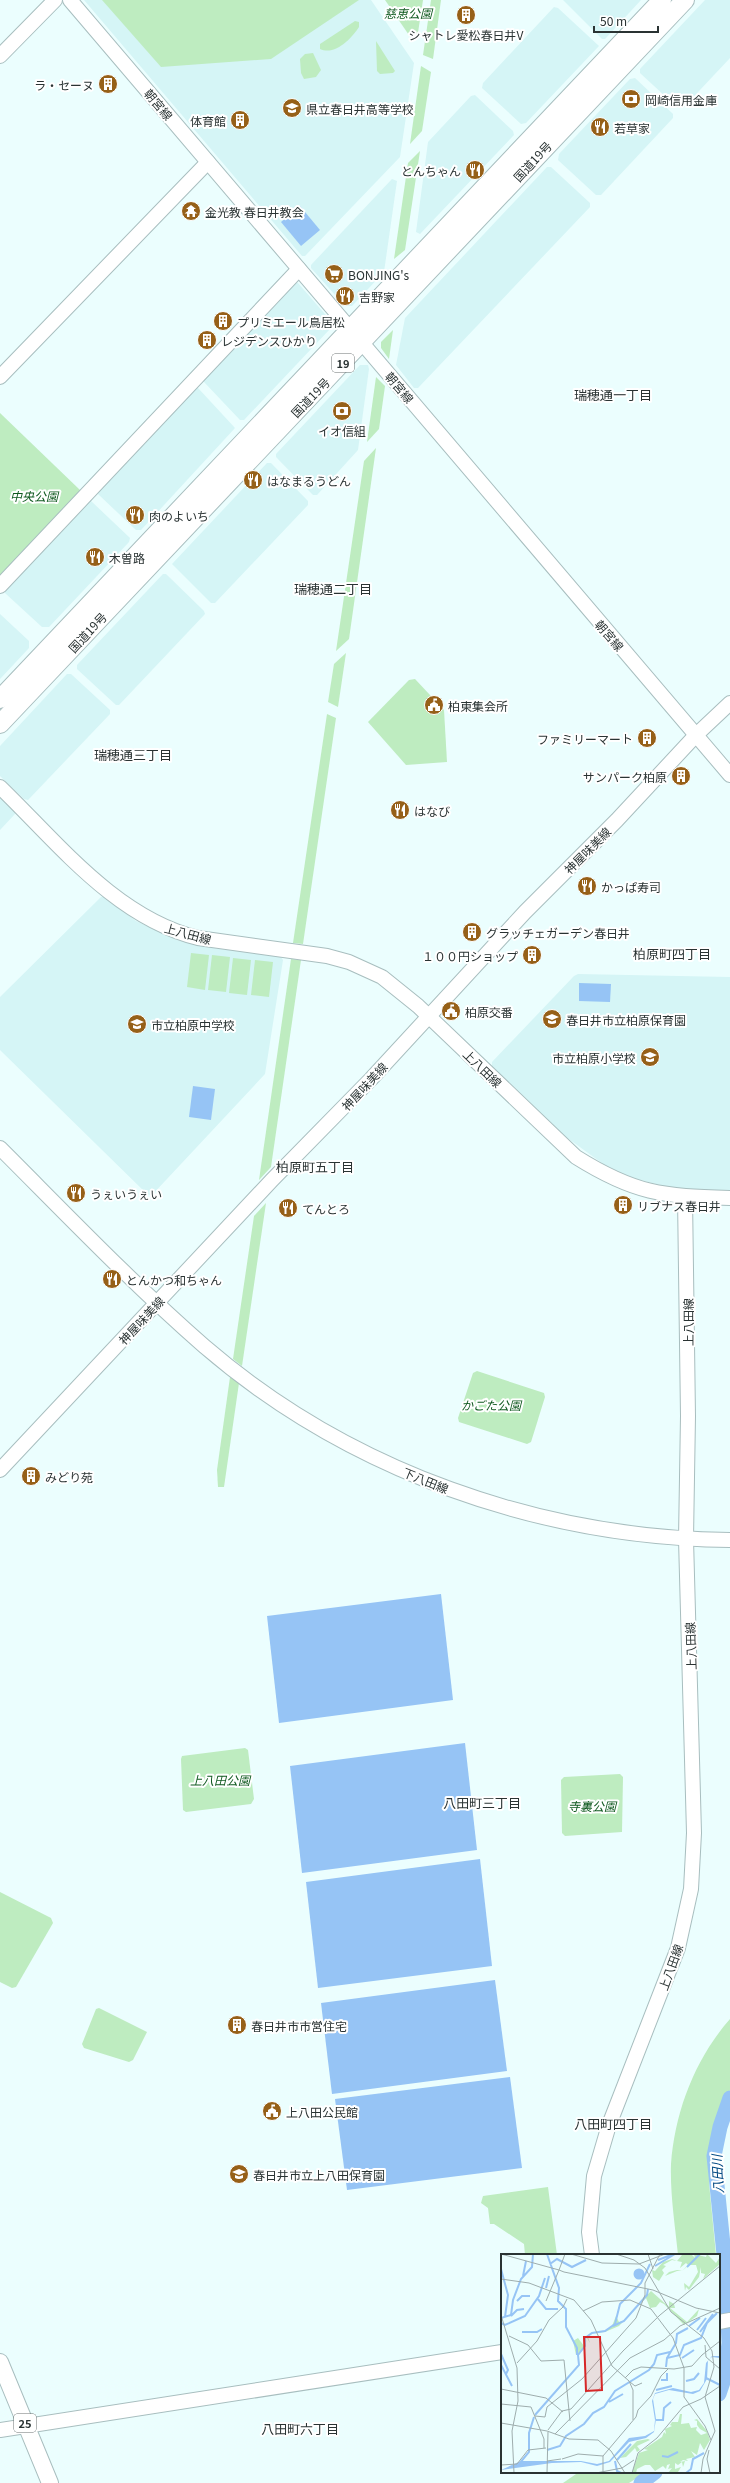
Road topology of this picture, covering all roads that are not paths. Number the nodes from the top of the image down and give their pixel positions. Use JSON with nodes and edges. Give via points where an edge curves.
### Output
{"nodes":[{"id":1,"x":55,"y":0,"type":"edge"},
{"id":2,"x":70,"y":0,"type":"edge"},
{"id":3,"x":662,"y":0,"type":"edge"},
{"id":4,"x":685,"y":0,"type":"edge"},
{"id":5,"x":0,"y":56,"type":"edge"},
{"id":6,"x":208,"y":162,"type":"junction"},
{"id":7,"x":299,"y":269,"type":"junction"},
{"id":8,"x":356,"y":337,"type":"junction"},
{"id":9,"x":0,"y":377,"type":"edge"},
{"id":10,"x":0,"y":586,"type":"edge"},
{"id":11,"x":0,"y":700,"type":"edge"},
{"id":12,"x":730,"y":703,"type":"edge"},
{"id":13,"x":0,"y":724,"type":"edge"},
{"id":14,"x":696,"y":735,"type":"junction"},
{"id":15,"x":730,"y":775,"type":"edge"},
{"id":16,"x":0,"y":787,"type":"edge"},
{"id":17,"x":428,"y":1016,"type":"junction"},
{"id":18,"x":0,"y":1148,"type":"edge"},
{"id":19,"x":685,"y":1196,"type":"junction"},
{"id":20,"x":730,"y":1198,"type":"edge"},
{"id":21,"x":162,"y":1307,"type":"junction"},
{"id":22,"x":0,"y":1470,"type":"edge"},
{"id":23,"x":686,"y":1540,"type":"junction"},
{"id":24,"x":730,"y":1540,"type":"edge"},
{"id":25,"x":592,"y":2254,"type":"edge"},
{"id":26,"x":730,"y":2320,"type":"edge"},
{"id":27,"x":720,"y":2322,"type":"edge"},
{"id":28,"x":501,"y":2352,"type":"edge"},
{"id":29,"x":0,"y":2362,"type":"edge"},
{"id":30,"x":26,"y":2425,"type":"junction"},
{"id":31,"x":0,"y":2430,"type":"edge"},
{"id":32,"x":50,"y":2483,"type":"edge"}],
"edges":[{"from":1,"to":5,"type":"street"},
{"from":2,"to":6,"type":"street","name":"朝宮線"},
{"from":3,"to":8,"type":"highway","name":"国道19号","number":"19"},
{"from":4,"to":8,"type":"highway","name":"国道19号","number":"19"},
{"from":6,"to":7,"type":"street","name":"朝宮線"},
{"from":6,"to":9,"type":"street"},
{"from":7,"to":8,"type":"street","name":"朝宮線"},
{"from":7,"to":10,"type":"street"},
{"from":8,"to":11,"type":"highway","name":"国道19号","number":"19"},
{"from":8,"to":13,"type":"highway","name":"国道19号","number":"19"},
{"from":8,"to":14,"type":"street","name":"朝宮線"},
{"from":12,"to":14,"type":"street","name":"神屋味美線"},
{"from":14,"to":15,"type":"street","name":"朝宮線"},
{"from":14,"to":17,"type":"street","name":"神屋味美線"},
{"from":16,"to":17,"type":"street","name":"上八田線","via":[[104,888],[134,912],[150,921],[198,938],[306,952],[349,962],[392,984]]},
{"from":17,"to":19,"type":"street","name":"上八田線","via":[[576,1157],[608,1177],[629,1185],[667,1196]]},
{"from":17,"to":21,"type":"street","name":"神屋味美線","via":[[272,1180]]},
{"from":18,"to":21,"type":"street","name":"下八田線"},
{"from":19,"to":20,"type":"street"},
{"from":19,"to":23,"type":"street","name":"上八田線","via":[[688,1408]]},
{"from":21,"to":22,"type":"street","name":"神屋味美線"},
{"from":21,"to":23,"type":"street","name":"下八田線","via":[[204,1346],[306,1420],[405,1472],[454,1492],[556,1522]]},
{"from":23,"to":24,"type":"street","name":"下八田線"},
{"from":23,"to":25,"type":"street","name":"上八田線","via":[[693,1773],[694,1844],[691,1889],[678,1948],[609,2125],[594,2176],[589,2232]]},
{"from":26,"to":27,"type":"street"},
{"from":28,"to":30,"type":"street"},
{"from":29,"to":30,"type":"main road","number":"25"},
{"from":30,"to":31,"type":"street"},
{"from":30,"to":32,"type":"main road","number":"25"}]}
